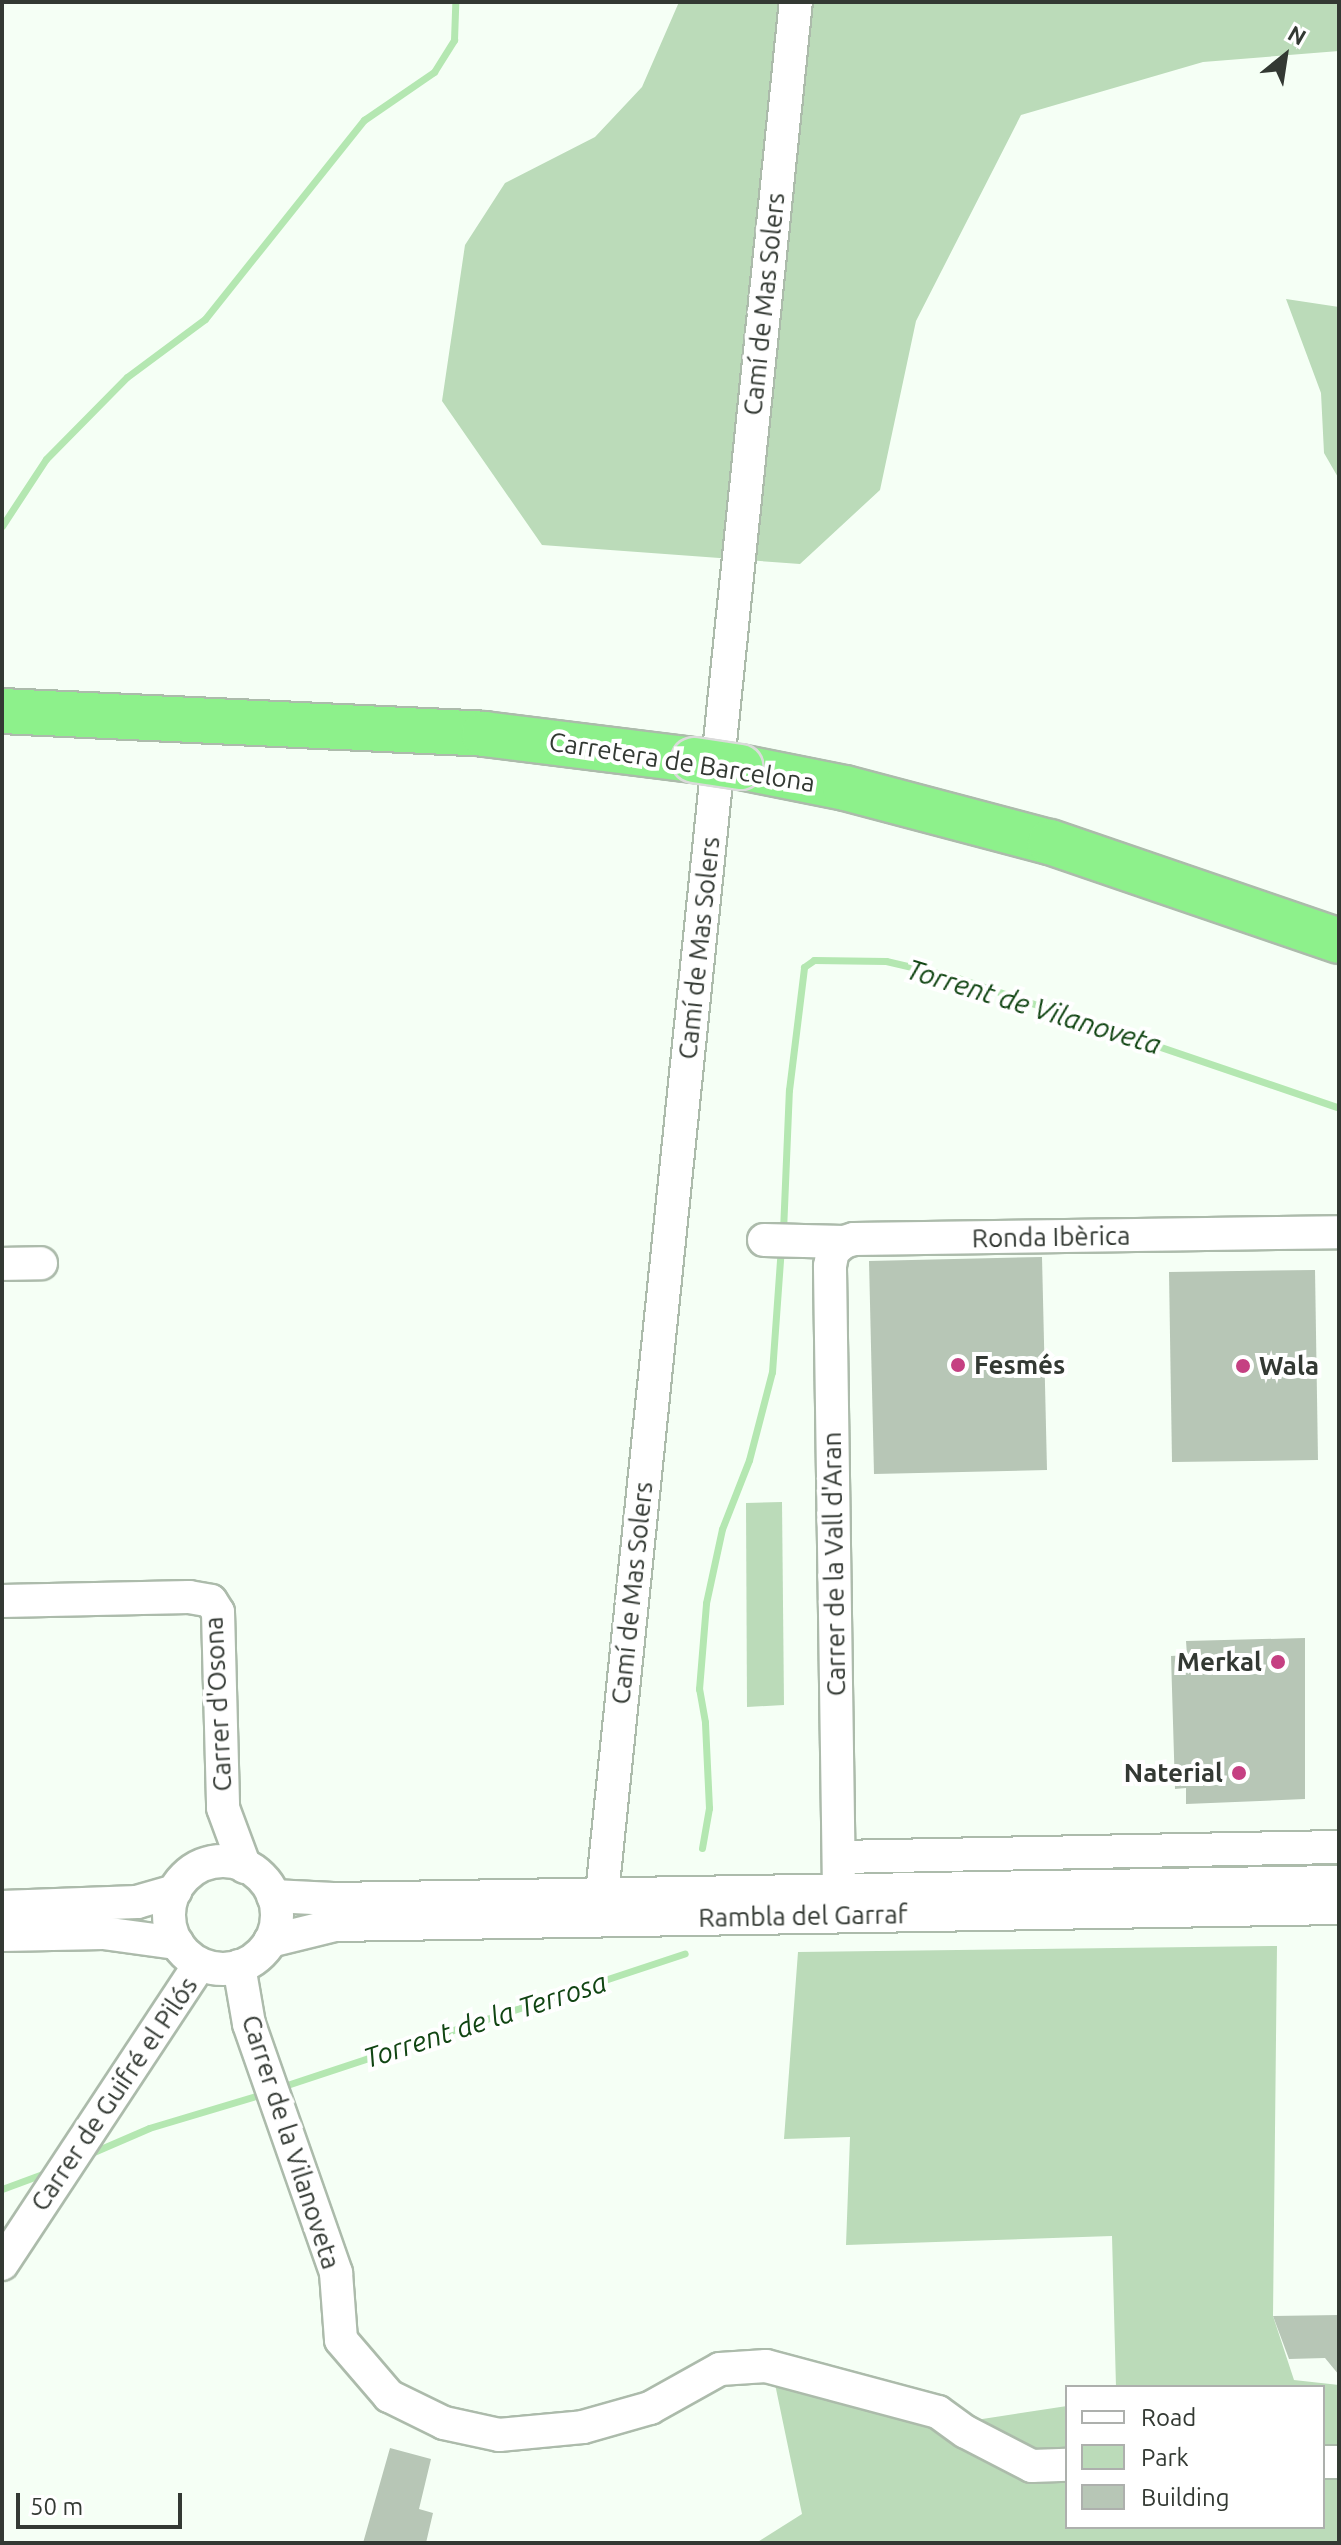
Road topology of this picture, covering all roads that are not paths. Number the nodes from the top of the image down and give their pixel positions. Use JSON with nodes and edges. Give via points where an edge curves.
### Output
{"nodes":[{"id":1,"x":796,"y":2,"type":"edge"},
{"id":2,"x":2,"y":711,"type":"edge"},
{"id":3,"x":1339,"y":941,"type":"edge"},
{"id":4,"x":1339,"y":1232,"type":"edge"},
{"id":5,"x":764,"y":1240,"type":"dead end"},
{"id":6,"x":844,"y":1242,"type":"junction"},
{"id":7,"x":41,"y":1263,"type":"dead end"},
{"id":8,"x":2,"y":1264,"type":"edge"},
{"id":9,"x":2,"y":1601,"type":"edge"},
{"id":10,"x":223,"y":1808,"type":"junction"},
{"id":11,"x":1339,"y":1847,"type":"edge"},
{"id":12,"x":839,"y":1857,"type":"junction"},
{"id":13,"x":245,"y":1867,"type":"junction"},
{"id":14,"x":185,"y":1880,"type":"junction"},
{"id":15,"x":1339,"y":1882,"type":"edge"},
{"id":16,"x":839,"y":1890,"type":"junction"},
{"id":17,"x":602,"y":1894,"type":"junction"},
{"id":18,"x":273,"y":1896,"type":"junction"},
{"id":19,"x":693,"y":1906,"type":"junction"},
{"id":20,"x":2,"y":1907,"type":"edge"},
{"id":21,"x":1339,"y":1908,"type":"edge"},
{"id":22,"x":2,"y":1935,"type":"edge"},
{"id":23,"x":270,"y":1941,"type":"junction"},
{"id":24,"x":189,"y":1954,"type":"junction"},
{"id":25,"x":239,"y":1966,"type":"junction"},
{"id":26,"x":2,"y":2264,"type":"edge"},
{"id":27,"x":1065,"y":2465,"type":"edge"}],
"edges":[{"from":1,"to":17,"type":"street","name":"Camí de Mas Solers"},
{"from":2,"to":3,"type":"highway","name":"Carretera de Barcelona","bridge":true,"via":[[484,734],[740,767],[845,788],[1050,842]]},
{"from":4,"to":6,"type":"street","name":"Ronda Ibèrica"},
{"from":5,"to":6,"type":"street","name":"Ronda Ibèrica"},
{"from":6,"to":12,"type":"street","name":"Carrer de la Vall d'Aran","via":[[833,1251],[830,1266]]},
{"from":7,"to":8,"type":"street"},
{"from":9,"to":10,"type":"street","name":"Carrer d'Osona","via":[[211,1601],[218,1612]]},
{"from":10,"to":13,"type":"street","name":"Carrer d'Osona"},
{"from":10,"to":14,"type":"street","name":"Carrer d'Osona"},
{"from":11,"to":12,"type":"street"},
{"from":12,"to":16,"type":"street","name":"Carrer de la Vall d'Aran"},
{"from":13,"to":14,"type":"street","via":[[220,1862]]},
{"from":13,"to":18,"type":"street"},
{"from":14,"to":20,"type":"street","via":[[137,1902]]},
{"from":14,"to":24,"type":"street","via":[[169,1917]]},
{"from":15,"to":16,"type":"street","name":"Rambla del Garraf"},
{"from":16,"to":19,"type":"street","name":"Rambla del Garraf"},
{"from":17,"to":18,"type":"street","name":"Rambla del Garraf"},
{"from":17,"to":19,"type":"street","name":"Rambla del Garraf"},
{"from":18,"to":23,"type":"street","via":[[276,1918]]},
{"from":19,"to":21,"type":"street","name":"Rambla del Garraf"},
{"from":19,"to":23,"type":"street","name":"Rambla del Garraf","via":[[335,1925]]},
{"from":22,"to":24,"type":"street","via":[[103,1933]]},
{"from":23,"to":25,"type":"street","name":"Rambla del Garraf","via":[[256,1958]]},
{"from":24,"to":25,"type":"street","via":[[222,1969]]},
{"from":24,"to":26,"type":"street","name":"Carrer de Guifré el Pilós","via":[[80,2145]]},
{"from":25,"to":27,"type":"street","name":"Carrer de la Vilanoveta","via":[[249,2024],[336,2273],[341,2340],[389,2396],[444,2423],[499,2435],[583,2427],[650,2408],[720,2369],[766,2366],[938,2412],[1032,2466]]}]}
